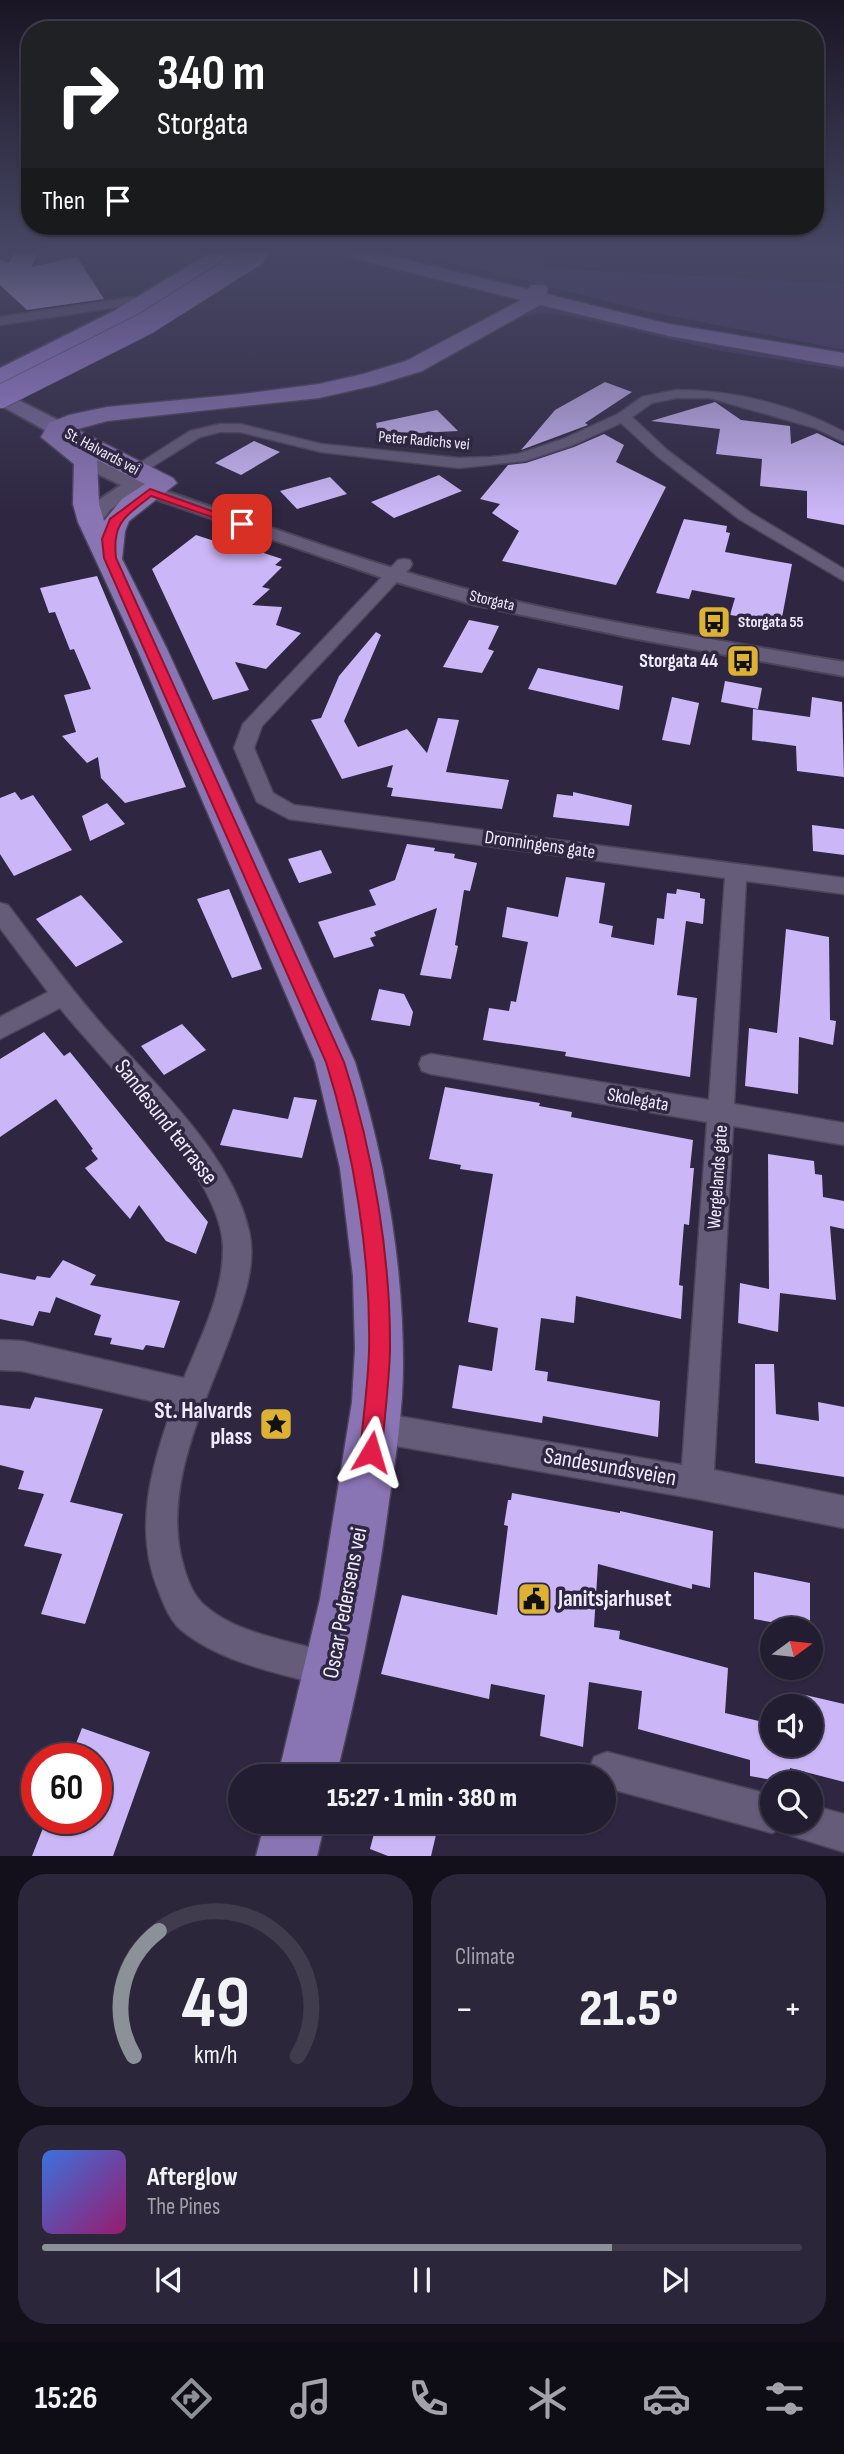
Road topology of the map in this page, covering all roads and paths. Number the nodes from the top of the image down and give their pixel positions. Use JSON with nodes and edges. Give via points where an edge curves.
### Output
{"nodes":[{"id":1,"x":73,"y":341,"type":"edge"},
{"id":2,"x":112,"y":341,"type":"edge"},
{"id":3,"x":463,"y":341,"type":"edge"},
{"id":4,"x":720,"y":341,"type":"edge"},
{"id":5,"x":772,"y":341,"type":"edge"},
{"id":6,"x":844,"y":354,"type":"edge"},
{"id":7,"x":844,"y":360,"type":"edge"},
{"id":8,"x":0,"y":377,"type":"edge"},
{"id":9,"x":0,"y":397,"type":"edge"},
{"id":10,"x":623,"y":417,"type":"junction"},
{"id":11,"x":844,"y":438,"type":"edge"},
{"id":12,"x":68,"y":441,"type":"junction"},
{"id":13,"x":142,"y":481,"type":"junction"},
{"id":14,"x":90,"y":522,"type":"junction"},
{"id":15,"x":110,"y":558,"type":"junction"},
{"id":16,"x":399,"y":569,"type":"junction"},
{"id":17,"x":844,"y":576,"type":"edge"},
{"id":18,"x":844,"y":653,"type":"edge"},
{"id":19,"x":844,"y":669,"type":"edge"},
{"id":20,"x":736,"y":871,"type":"junction"},
{"id":21,"x":844,"y":886,"type":"edge"},
{"id":22,"x":0,"y":911,"type":"edge"},
{"id":23,"x":63,"y":995,"type":"junction"},
{"id":24,"x":0,"y":1029,"type":"edge"},
{"id":25,"x":431,"y":1064,"type":"dead end"},
{"id":26,"x":722,"y":1115,"type":"junction"},
{"id":27,"x":844,"y":1134,"type":"edge"},
{"id":28,"x":0,"y":1355,"type":"edge"},
{"id":29,"x":192,"y":1395,"type":"junction"},
{"id":30,"x":374,"y":1427,"type":"junction"},
{"id":31,"x":697,"y":1483,"type":"junction"},
{"id":32,"x":844,"y":1512,"type":"edge"},
{"id":33,"x":334,"y":1671,"type":"junction"},
{"id":34,"x":310,"y":1764,"type":"edge"},
{"id":35,"x":616,"y":1772,"type":"edge"},
{"id":36,"x":760,"y":1811,"type":"edge"},
{"id":37,"x":823,"y":1828,"type":"edge"},
{"id":38,"x":844,"y":1833,"type":"edge"},
{"id":39,"x":292,"y":1834,"type":"edge"},
{"id":40,"x":286,"y":1856,"type":"edge"}],
"edges":[{"from":1,"to":8,"type":"highway"},
{"from":2,"to":9,"type":"highway","bridge":true},
{"from":3,"to":12,"type":"main road","via":[[414,366],[368,380],[306,393],[135,412]]},
{"from":4,"to":7,"type":"main road"},
{"from":5,"to":6,"type":"main road"},
{"from":9,"to":12,"type":"main road","name":"St. Halvards vei"},
{"from":10,"to":11,"type":"street","name":"Peter Radichs vei","via":[[647,400],[710,394],[820,425]]},
{"from":10,"to":13,"type":"street","name":"Peter Radichs vei","via":[[520,458],[480,463],[321,448],[240,428],[220,428],[195,434]]},
{"from":10,"to":17,"type":"street","via":[[745,516]]},
{"from":12,"to":13,"type":"main road","name":"St. Halvards vei"},
{"from":12,"to":14,"type":"main road","name":"St. Halvards vei"},
{"from":13,"to":14,"type":"street","via":[[103,506]]},
{"from":13,"to":15,"type":"main road","name":"St. Halvards vei","via":[[116,519],[108,539]]},
{"from":13,"to":16,"type":"street","name":"Storgata"},
{"from":14,"to":15,"type":"main road","name":"St. Halvards vei"},
{"from":15,"to":30,"type":"main road","name":"St. Halvards vei","via":[[335,1062],[349,1105],[377,1294]]},
{"from":16,"to":18,"type":"street","name":"Storgata","via":[[631,617]]},
{"from":16,"to":19,"type":"street","name":"Storgata","via":[[484,600]]},
{"from":16,"to":20,"type":"street","name":"Dronningens gate","via":[[253,724],[244,748],[264,797],[289,812]]},
{"from":20,"to":21,"type":"street","name":"Dronningens gate"},
{"from":20,"to":26,"type":"street","name":"Wergelands gate"},
{"from":22,"to":23,"type":"street","name":"Sandesund terrasse"},
{"from":23,"to":24,"type":"street"},
{"from":23,"to":29,"type":"street","name":"Sandesund terrasse","via":[[181,1135],[228,1206],[236,1231],[230,1299]]},
{"from":25,"to":26,"type":"street","name":"Skolegata"},
{"from":26,"to":27,"type":"street","name":"Skolegata"},
{"from":26,"to":31,"type":"street","name":"Wergelands gate"},
{"from":28,"to":29,"type":"street","via":[[22,1356]]},
{"from":29,"to":33,"type":"street","name":"Sandesund terrasse","via":[[166,1476],[160,1536],[176,1590],[189,1615],[236,1643]]},
{"from":30,"to":31,"type":"street","name":"Sandesundsveien"},
{"from":30,"to":33,"type":"main road","name":"Oscar Pedersens vei"},
{"from":31,"to":32,"type":"street","name":"Sandesundsveien"},
{"from":33,"to":34,"type":"main road","name":"Oscar Pedersens vei"},
{"from":35,"to":36,"type":"street"},
{"from":37,"to":38,"type":"street"},
{"from":39,"to":40,"type":"main road"}]}
